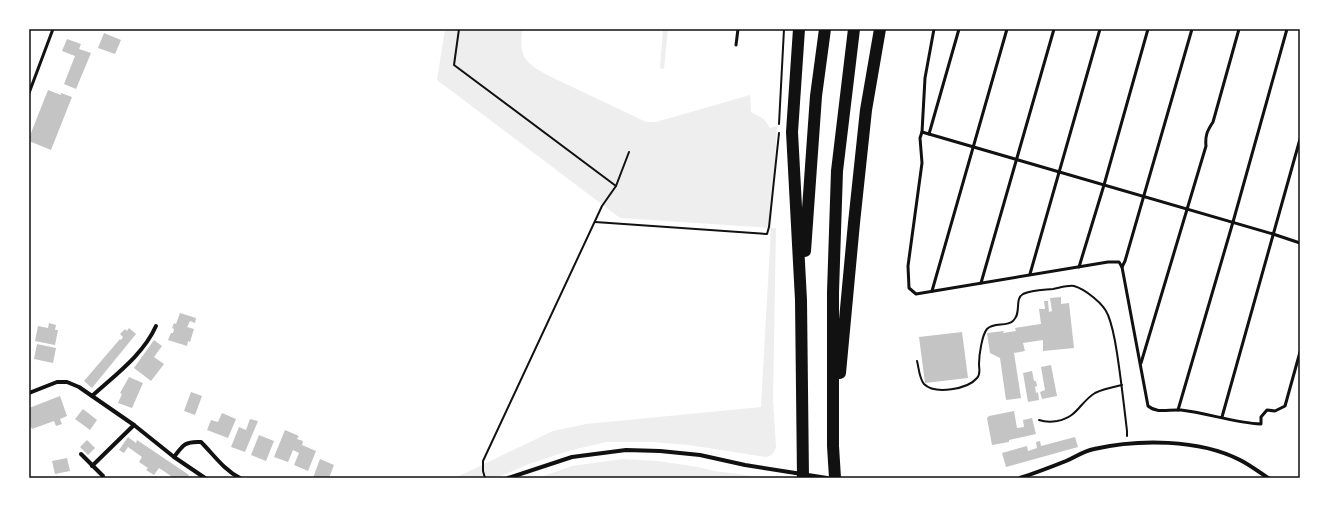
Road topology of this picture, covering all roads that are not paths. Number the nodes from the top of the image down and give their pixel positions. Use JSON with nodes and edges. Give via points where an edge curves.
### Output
{"nodes":[{"id":1,"x":53,"y":29,"type":"edge"},
{"id":2,"x":738,"y":29,"type":"edge"},
{"id":3,"x":799,"y":29,"type":"edge"},
{"id":4,"x":825,"y":29,"type":"edge"},
{"id":5,"x":854,"y":29,"type":"edge"},
{"id":6,"x":880,"y":29,"type":"edge"},
{"id":7,"x":934,"y":29,"type":"edge"},
{"id":8,"x":959,"y":29,"type":"edge"},
{"id":9,"x":1006,"y":29,"type":"edge"},
{"id":10,"x":1054,"y":29,"type":"edge"},
{"id":11,"x":1100,"y":29,"type":"edge"},
{"id":12,"x":1148,"y":29,"type":"edge"},
{"id":13,"x":1192,"y":29,"type":"edge"},
{"id":14,"x":1239,"y":29,"type":"edge"},
{"id":15,"x":1287,"y":29,"type":"edge"},
{"id":16,"x":736,"y":44,"type":"dead end"},
{"id":17,"x":29,"y":93,"type":"edge"},
{"id":18,"x":922,"y":132,"type":"junction"},
{"id":19,"x":929,"y":134,"type":"junction"},
{"id":20,"x":1300,"y":139,"type":"edge"},
{"id":21,"x":973,"y":147,"type":"junction"},
{"id":22,"x":1017,"y":159,"type":"junction"},
{"id":23,"x":1059,"y":172,"type":"junction"},
{"id":24,"x":1104,"y":185,"type":"junction"},
{"id":25,"x":1145,"y":197,"type":"junction"},
{"id":26,"x":1188,"y":209,"type":"junction"},
{"id":27,"x":1233,"y":222,"type":"junction"},
{"id":28,"x":1273,"y":234,"type":"junction"},
{"id":29,"x":1300,"y":244,"type":"edge"},
{"id":30,"x":1079,"y":267,"type":"junction"},
{"id":31,"x":1122,"y":267,"type":"junction"},
{"id":32,"x":1030,"y":274,"type":"junction"},
{"id":33,"x":981,"y":283,"type":"junction"},
{"id":34,"x":932,"y":291,"type":"junction"},
{"id":35,"x":801,"y":300,"type":"junction"},
{"id":36,"x":156,"y":326,"type":"dead end"},
{"id":37,"x":1300,"y":352,"type":"edge"},
{"id":38,"x":1140,"y":364,"type":"junction"},
{"id":39,"x":29,"y":393,"type":"edge"},
{"id":40,"x":92,"y":396,"type":"junction"},
{"id":41,"x":1178,"y":410,"type":"junction"},
{"id":42,"x":1222,"y":417,"type":"junction"},
{"id":43,"x":134,"y":425,"type":"junction"},
{"id":44,"x":833,"y":446,"type":"junction"},
{"id":45,"x":81,"y":454,"type":"dead end"},
{"id":46,"x":174,"y":457,"type":"junction"},
{"id":47,"x":92,"y":466,"type":"junction"},
{"id":48,"x":103,"y":476,"type":"dead end"},
{"id":49,"x":205,"y":478,"type":"edge"},
{"id":50,"x":240,"y":478,"type":"edge"},
{"id":51,"x":509,"y":478,"type":"edge"},
{"id":52,"x":803,"y":478,"type":"edge"},
{"id":53,"x":827,"y":478,"type":"edge"},
{"id":54,"x":835,"y":478,"type":"edge"},
{"id":55,"x":1020,"y":478,"type":"edge"},
{"id":56,"x":1268,"y":478,"type":"edge"}],
"edges":[{"from":1,"to":17,"type":"lane"},
{"from":2,"to":16,"type":"lane"},
{"from":3,"to":35,"type":"highway","via":[[792,132]]},
{"from":4,"to":35,"type":"highway","via":[[816,96]]},
{"from":5,"to":44,"type":"highway","via":[[837,171],[833,292]]},
{"from":6,"to":44,"type":"highway","via":[[866,110]]},
{"from":7,"to":18,"type":"lane","via":[[925,78]]},
{"from":8,"to":19,"type":"lane"},
{"from":9,"to":21,"type":"lane"},
{"from":10,"to":22,"type":"lane"},
{"from":11,"to":23,"type":"lane"},
{"from":12,"to":24,"type":"lane"},
{"from":13,"to":25,"type":"lane"},
{"from":14,"to":26,"type":"lane","via":[[1213,122],[1207,131],[1206,146]]},
{"from":15,"to":27,"type":"lane"},
{"from":18,"to":19,"type":"lane"},
{"from":18,"to":34,"type":"lane","via":[[922,163],[908,266],[909,288],[916,294]]},
{"from":19,"to":21,"type":"lane"},
{"from":20,"to":28,"type":"lane"},
{"from":21,"to":22,"type":"lane"},
{"from":21,"to":34,"type":"lane"},
{"from":22,"to":23,"type":"lane"},
{"from":22,"to":33,"type":"lane"},
{"from":23,"to":24,"type":"lane"},
{"from":23,"to":32,"type":"lane"},
{"from":24,"to":25,"type":"lane"},
{"from":24,"to":30,"type":"lane"},
{"from":25,"to":26,"type":"lane"},
{"from":25,"to":31,"type":"lane"},
{"from":26,"to":27,"type":"lane"},
{"from":26,"to":38,"type":"lane"},
{"from":27,"to":28,"type":"lane"},
{"from":27,"to":41,"type":"lane"},
{"from":28,"to":29,"type":"lane"},
{"from":28,"to":42,"type":"lane"},
{"from":30,"to":31,"type":"lane","via":[[1119,262]]},
{"from":30,"to":32,"type":"lane"},
{"from":31,"to":38,"type":"lane"},
{"from":32,"to":33,"type":"lane"},
{"from":33,"to":34,"type":"lane"},
{"from":35,"to":52,"type":"highway"},
{"from":36,"to":40,"type":"street","via":[[141,350]]},
{"from":37,"to":42,"type":"lane","via":[[1285,406],[1275,411],[1267,410],[1261,417],[1261,424],[1244,423]]},
{"from":38,"to":41,"type":"lane","via":[[1148,406],[1154,410]]},
{"from":39,"to":40,"type":"street","via":[[57,382],[67,382]]},
{"from":40,"to":43,"type":"street"},
{"from":41,"to":42,"type":"lane"},
{"from":43,"to":46,"type":"street"},
{"from":43,"to":47,"type":"street"},
{"from":44,"to":54,"type":"highway"},
{"from":45,"to":47,"type":"street"},
{"from":46,"to":49,"type":"street"},
{"from":46,"to":50,"type":"street","via":[[190,441],[201,442],[224,466]]},
{"from":47,"to":48,"type":"street"},
{"from":51,"to":53,"type":"street","via":[[572,457],[626,450],[660,450],[700,455]]},
{"from":55,"to":56,"type":"street","via":[[1093,449],[1170,442],[1203,447],[1240,460]]}]}
